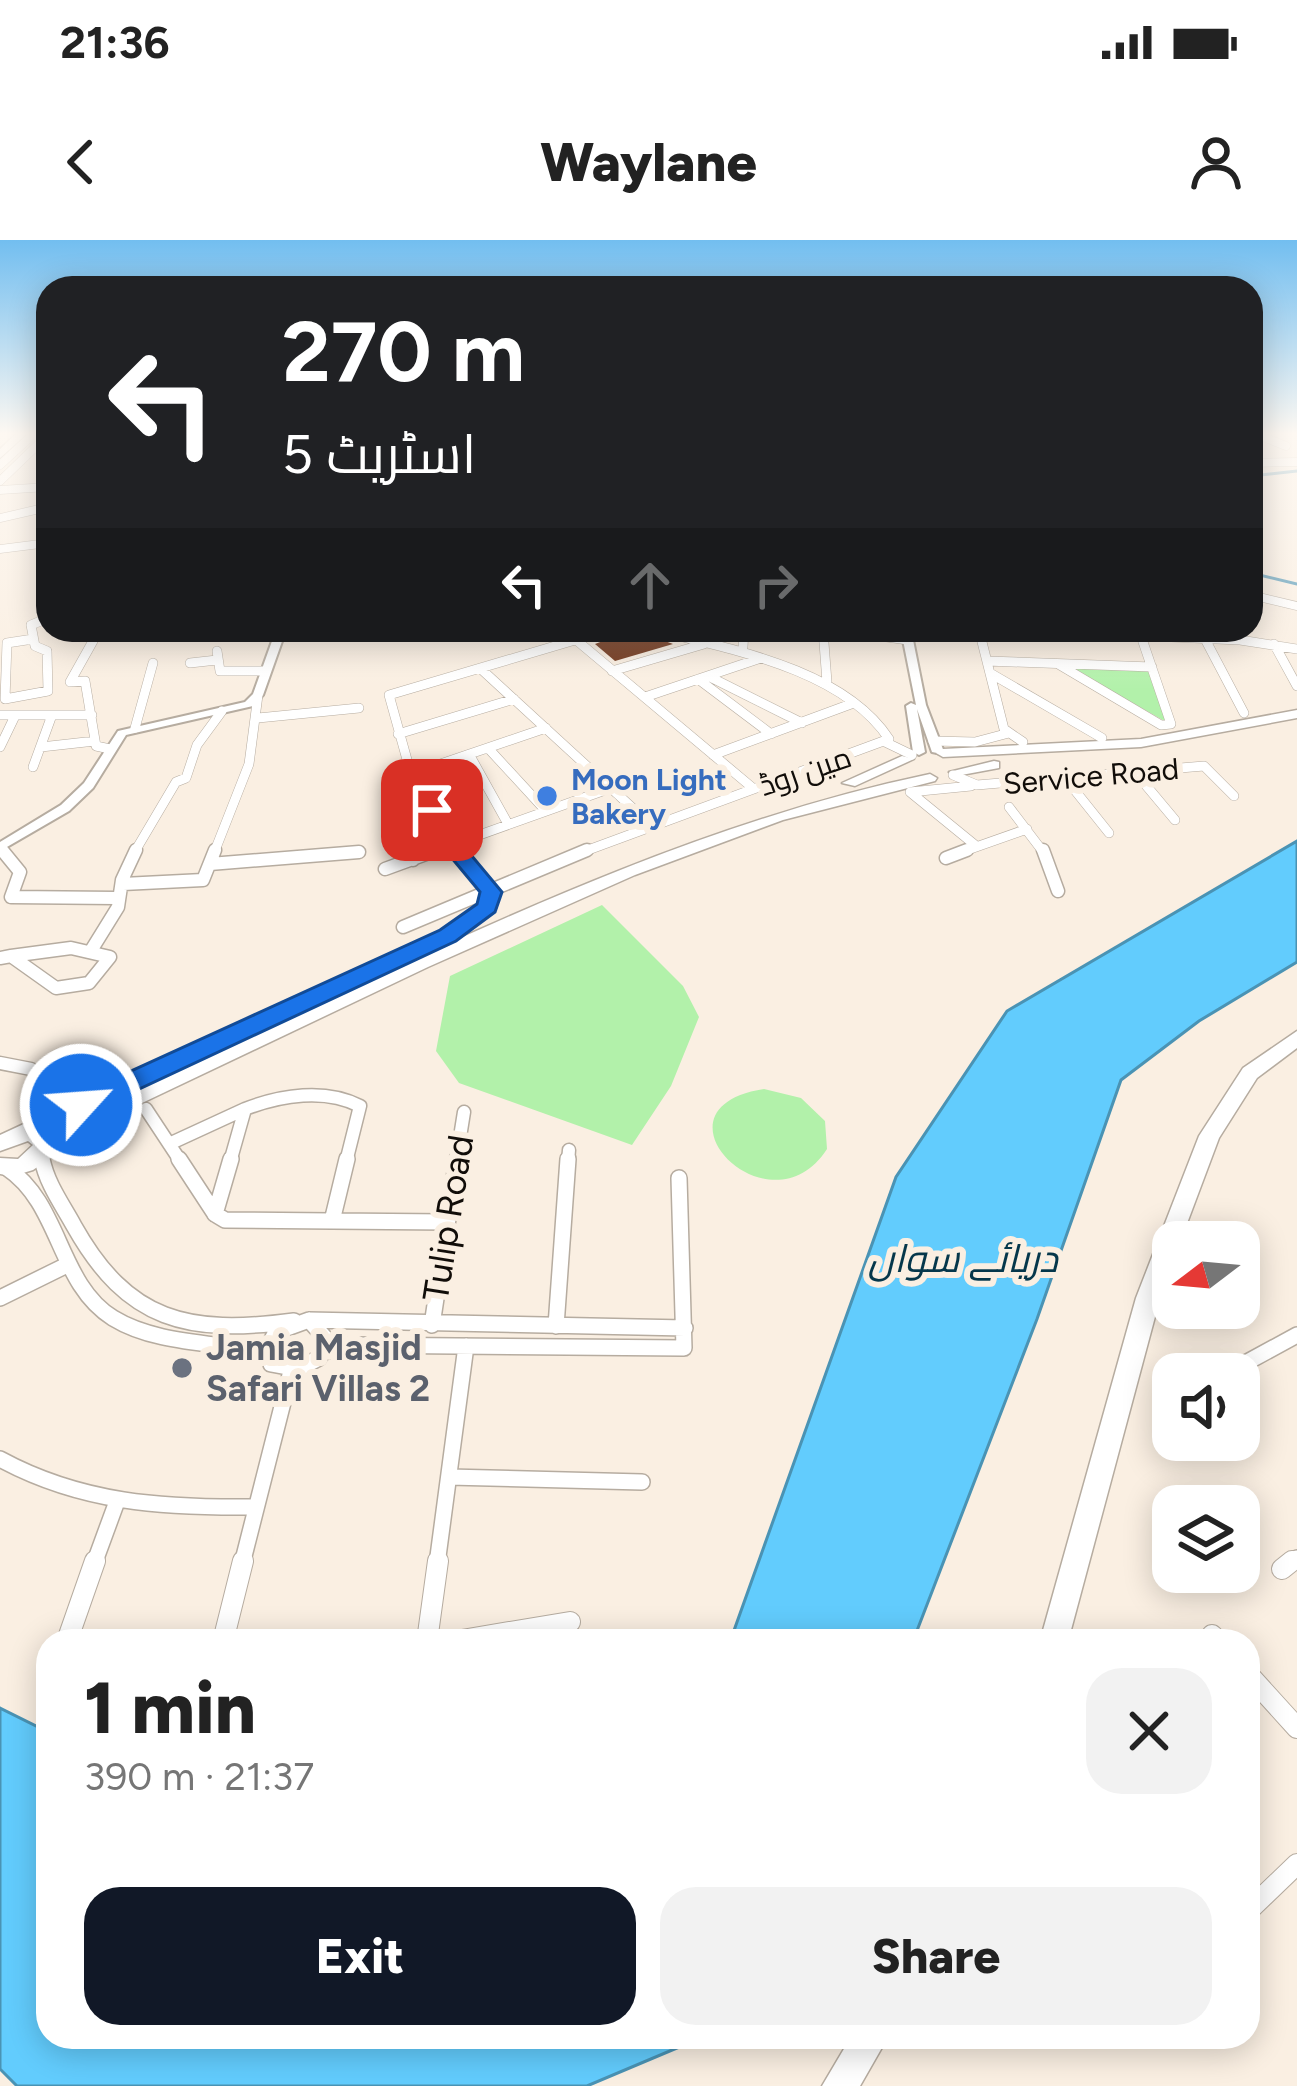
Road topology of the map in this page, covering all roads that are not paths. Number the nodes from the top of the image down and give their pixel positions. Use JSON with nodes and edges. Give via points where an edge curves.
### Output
{"nodes":[{"id":1,"x":36,"y":546,"type":"edge"},
{"id":2,"x":0,"y":555,"type":"edge"},
{"id":3,"x":1263,"y":598,"type":"edge"},
{"id":4,"x":1297,"y":606,"type":"edge"},
{"id":5,"x":36,"y":620,"type":"edge"},
{"id":6,"x":33,"y":639,"type":"junction"},
{"id":7,"x":92,"y":642,"type":"edge"},
{"id":8,"x":277,"y":642,"type":"edge"},
{"id":9,"x":566,"y":642,"type":"edge"},
{"id":10,"x":578,"y":642,"type":"edge"},
{"id":11,"x":708,"y":642,"type":"joint"},
{"id":12,"x":743,"y":642,"type":"edge"},
{"id":13,"x":824,"y":642,"type":"edge"},
{"id":14,"x":904,"y":642,"type":"edge"},
{"id":15,"x":983,"y":642,"type":"edge"},
{"id":16,"x":1143,"y":642,"type":"edge"},
{"id":17,"x":1207,"y":642,"type":"edge"},
{"id":18,"x":1246,"y":642,"type":"edge"},
{"id":19,"x":1274,"y":644,"type":"junction"},
{"id":20,"x":743,"y":647,"type":"dead end"},
{"id":21,"x":1297,"y":650,"type":"edge"},
{"id":22,"x":761,"y":658,"type":"junction"},
{"id":23,"x":153,"y":663,"type":"dead end"},
{"id":24,"x":190,"y":663,"type":"dead end"},
{"id":25,"x":1058,"y":664,"type":"junction"},
{"id":26,"x":989,"y":667,"type":"junction"},
{"id":27,"x":1152,"y":667,"type":"junction"},
{"id":28,"x":481,"y":669,"type":"junction"},
{"id":29,"x":266,"y":671,"type":"junction"},
{"id":30,"x":612,"y":671,"type":"junction"},
{"id":31,"x":703,"y":678,"type":"junction"},
{"id":32,"x":827,"y":682,"type":"dead end"},
{"id":33,"x":1297,"y":686,"type":"edge"},
{"id":34,"x":28,"y":695,"type":"junction"},
{"id":35,"x":258,"y":695,"type":"junction"},
{"id":36,"x":645,"y":697,"type":"junction"},
{"id":37,"x":514,"y":699,"type":"junction"},
{"id":38,"x":851,"y":704,"type":"junction"},
{"id":39,"x":359,"y":707,"type":"dead end"},
{"id":40,"x":222,"y":711,"type":"junction"},
{"id":41,"x":1244,"y":713,"type":"dead end"},
{"id":42,"x":1297,"y":714,"type":"edge"},
{"id":43,"x":92,"y":715,"type":"junction"},
{"id":44,"x":8,"y":716,"type":"edge"},
{"id":45,"x":52,"y":716,"type":"junction"},
{"id":46,"x":258,"y":718,"type":"junction"},
{"id":47,"x":802,"y":723,"type":"junction"},
{"id":48,"x":1297,"y":725,"type":"edge"},
{"id":49,"x":135,"y":728,"type":"junction"},
{"id":50,"x":546,"y":728,"type":"junction"},
{"id":51,"x":1010,"y":733,"type":"junction"},
{"id":52,"x":398,"y":734,"type":"junction"},
{"id":53,"x":771,"y":734,"type":"junction"},
{"id":54,"x":1102,"y":738,"type":"dead end"},
{"id":55,"x":95,"y":741,"type":"junction"},
{"id":56,"x":885,"y":742,"type":"junction"},
{"id":57,"x":1024,"y":742,"type":"dead end"},
{"id":58,"x":0,"y":747,"type":"edge"},
{"id":59,"x":41,"y":747,"type":"junction"},
{"id":60,"x":488,"y":748,"type":"junction"},
{"id":61,"x":110,"y":749,"type":"junction"},
{"id":62,"x":925,"y":752,"type":"junction"},
{"id":63,"x":469,"y":754,"type":"junction"},
{"id":64,"x":713,"y":754,"type":"junction"},
{"id":65,"x":33,"y":767,"type":"dead end"},
{"id":66,"x":1134,"y":772,"type":"junction"},
{"id":67,"x":411,"y":774,"type":"junction"},
{"id":68,"x":954,"y":774,"type":"junction"},
{"id":69,"x":930,"y":778,"type":"junction"},
{"id":70,"x":1065,"y":778,"type":"junction"},
{"id":71,"x":977,"y":785,"type":"junction"},
{"id":72,"x":611,"y":788,"type":"junction"},
{"id":73,"x":754,"y":789,"type":"junction"},
{"id":74,"x":1234,"y":796,"type":"dead end"},
{"id":75,"x":1009,"y":807,"type":"dead end"},
{"id":76,"x":546,"y":811,"type":"junction"},
{"id":77,"x":1174,"y":820,"type":"dead end"},
{"id":78,"x":508,"y":824,"type":"junction"},
{"id":79,"x":650,"y":824,"type":"junction"},
{"id":80,"x":1027,"y":829,"type":"junction"},
{"id":81,"x":1109,"y":833,"type":"dead end"},
{"id":82,"x":975,"y":844,"type":"junction"},
{"id":83,"x":452,"y":846,"type":"junction"},
{"id":84,"x":0,"y":848,"type":"edge"},
{"id":85,"x":359,"y":853,"type":"dead end"},
{"id":86,"x":946,"y":858,"type":"dead end"},
{"id":87,"x":413,"y":860,"type":"junction"},
{"id":88,"x":210,"y":864,"type":"junction"},
{"id":89,"x":385,"y":868,"type":"dead end"},
{"id":90,"x":123,"y":884,"type":"junction"},
{"id":91,"x":1058,"y":891,"type":"dead end"},
{"id":92,"x":491,"y":892,"type":"junction"},
{"id":93,"x":116,"y":898,"type":"junction"},
{"id":94,"x":403,"y":927,"type":"dead end"},
{"id":95,"x":448,"y":935,"type":"junction"},
{"id":96,"x":92,"y":949,"type":"junction"},
{"id":97,"x":6,"y":957,"type":"edge"},
{"id":98,"x":1297,"y":1038,"type":"edge"},
{"id":99,"x":0,"y":1063,"type":"edge"},
{"id":100,"x":31,"y":1069,"type":"dead end"},
{"id":101,"x":146,"y":1109,"type":"dead end"},
{"id":102,"x":245,"y":1109,"type":"junction"},
{"id":103,"x":464,"y":1112,"type":"dead end"},
{"id":104,"x":7,"y":1139,"type":"edge"},
{"id":105,"x":169,"y":1144,"type":"junction"},
{"id":106,"x":568,"y":1150,"type":"dead end"},
{"id":107,"x":40,"y":1152,"type":"junction"},
{"id":108,"x":2,"y":1167,"type":"edge"},
{"id":109,"x":679,"y":1178,"type":"dead end"},
{"id":110,"x":215,"y":1214,"type":"junction"},
{"id":111,"x":332,"y":1221,"type":"junction"},
{"id":112,"x":447,"y":1222,"type":"junction"},
{"id":113,"x":69,"y":1264,"type":"junction"},
{"id":114,"x":0,"y":1298,"type":"edge"},
{"id":115,"x":302,"y":1320,"type":"junction"},
{"id":116,"x":432,"y":1324,"type":"junction"},
{"id":117,"x":556,"y":1326,"type":"junction"},
{"id":118,"x":685,"y":1328,"type":"junction"},
{"id":119,"x":1297,"y":1335,"type":"edge"},
{"id":120,"x":466,"y":1346,"type":"junction"},
{"id":121,"x":267,"y":1352,"type":"junction"},
{"id":122,"x":324,"y":1352,"type":"junction"},
{"id":123,"x":1260,"y":1355,"type":"edge"},
{"id":124,"x":291,"y":1371,"type":"junction"},
{"id":125,"x":0,"y":1459,"type":"edge"},
{"id":126,"x":449,"y":1477,"type":"junction"},
{"id":127,"x":642,"y":1482,"type":"dead end"},
{"id":128,"x":116,"y":1504,"type":"junction"},
{"id":129,"x":254,"y":1507,"type":"junction"},
{"id":130,"x":570,"y":1622,"type":"dead end"},
{"id":131,"x":71,"y":1629,"type":"edge"},
{"id":132,"x":227,"y":1629,"type":"edge"},
{"id":133,"x":429,"y":1629,"type":"edge"},
{"id":134,"x":528,"y":1629,"type":"edge"},
{"id":135,"x":1057,"y":1629,"type":"edge"},
{"id":136,"x":1260,"y":1687,"type":"edge"},
{"id":137,"x":1297,"y":1728,"type":"edge"},
{"id":138,"x":1297,"y":1864,"type":"edge"},
{"id":139,"x":1260,"y":1899,"type":"edge"},
{"id":140,"x":864,"y":2049,"type":"edge"},
{"id":141,"x":840,"y":2086,"type":"edge"}],
"edges":[{"from":1,"to":2,"type":"street"},
{"from":3,"to":4,"type":"street"},
{"from":5,"to":6,"type":"street"},
{"from":6,"to":34,"type":"street","via":[[46,651],[50,672],[48,691]]},
{"from":6,"to":34,"type":"street","via":[[7,643],[4,697]]},
{"from":7,"to":43,"type":"street","via":[[70,682],[84,680]]},
{"from":8,"to":29,"type":"street"},
{"from":9,"to":28,"type":"street"},
{"from":10,"to":30,"type":"street"},
{"from":11,"to":22,"type":"street"},
{"from":11,"to":30,"type":"street"},
{"from":12,"to":20,"type":"street"},
{"from":13,"to":32,"type":"street"},
{"from":14,"to":62,"type":"street"},
{"from":15,"to":26,"type":"street"},
{"from":16,"to":27,"type":"street"},
{"from":17,"to":41,"type":"street"},
{"from":18,"to":19,"type":"street"},
{"from":19,"to":21,"type":"street"},
{"from":19,"to":33,"type":"street"},
{"from":22,"to":31,"type":"street"},
{"from":22,"to":38,"type":"street"},
{"from":23,"to":49,"type":"street"},
{"from":24,"to":29,"type":"street","via":[[217,656],[223,672]]},
{"from":25,"to":26,"type":"street"},
{"from":25,"to":27,"type":"street"},
{"from":25,"to":27,"type":"street","via":[[1161,725],[1172,723]]},
{"from":26,"to":51,"type":"street"},
{"from":26,"to":54,"type":"street"},
{"from":28,"to":37,"type":"street"},
{"from":28,"to":52,"type":"street","via":[[389,695]]},
{"from":29,"to":35,"type":"street"},
{"from":30,"to":36,"type":"street"},
{"from":31,"to":36,"type":"street"},
{"from":31,"to":47,"type":"street"},
{"from":31,"to":53,"type":"street"},
{"from":34,"to":44,"type":"street"},
{"from":35,"to":40,"type":"street"},
{"from":35,"to":46,"type":"street"},
{"from":36,"to":64,"type":"street"},
{"from":37,"to":50,"type":"street"},
{"from":37,"to":52,"type":"street"},
{"from":38,"to":47,"type":"street"},
{"from":38,"to":56,"type":"street","via":[[888,733]]},
{"from":39,"to":46,"type":"street"},
{"from":40,"to":49,"type":"street"},
{"from":40,"to":90,"type":"street"},
{"from":42,"to":62,"type":"main road","via":[[1141,743]]},
{"from":43,"to":45,"type":"street"},
{"from":43,"to":55,"type":"street"},
{"from":44,"to":45,"type":"street"},
{"from":44,"to":58,"type":"street"},
{"from":45,"to":59,"type":"street"},
{"from":46,"to":88,"type":"street"},
{"from":47,"to":53,"type":"street"},
{"from":48,"to":68,"type":"main road","via":[[1175,751]]},
{"from":49,"to":61,"type":"street"},
{"from":50,"to":60,"type":"street"},
{"from":50,"to":72,"type":"street"},
{"from":51,"to":57,"type":"street"},
{"from":51,"to":62,"type":"street"},
{"from":52,"to":67,"type":"street"},
{"from":53,"to":64,"type":"street"},
{"from":55,"to":59,"type":"street"},
{"from":55,"to":61,"type":"street"},
{"from":56,"to":62,"type":"street"},
{"from":56,"to":73,"type":"street","name":"مین روڈ"},
{"from":59,"to":65,"type":"street"},
{"from":60,"to":63,"type":"street"},
{"from":60,"to":76,"type":"street"},
{"from":61,"to":84,"type":"street","via":[[65,808]]},
{"from":62,"to":68,"type":"main road","via":[[956,762]]},
{"from":62,"to":69,"type":"main road","via":[[914,773]]},
{"from":62,"to":95,"type":"main road","via":[[666,842]]},
{"from":63,"to":67,"type":"street"},
{"from":63,"to":78,"type":"street"},
{"from":64,"to":73,"type":"street"},
{"from":66,"to":70,"type":"street","name":"Service Road"},
{"from":66,"to":74,"type":"street","name":"Service Road","via":[[1204,766]]},
{"from":66,"to":77,"type":"street"},
{"from":67,"to":83,"type":"street"},
{"from":67,"to":87,"type":"street"},
{"from":68,"to":69,"type":"main road"},
{"from":68,"to":71,"type":"street","name":"Service Road"},
{"from":69,"to":107,"type":"main road","via":[[796,811],[632,868],[93,1118]]},
{"from":70,"to":71,"type":"street","name":"Service Road"},
{"from":70,"to":81,"type":"street"},
{"from":71,"to":82,"type":"street","name":"Service Road","via":[[910,792]]},
{"from":72,"to":76,"type":"street"},
{"from":72,"to":79,"type":"street"},
{"from":73,"to":79,"type":"street","name":"مین روڈ"},
{"from":75,"to":80,"type":"street"},
{"from":76,"to":78,"type":"street"},
{"from":78,"to":83,"type":"street"},
{"from":79,"to":92,"type":"street","name":"مین روڈ"},
{"from":80,"to":82,"type":"street"},
{"from":80,"to":91,"type":"street"},
{"from":82,"to":86,"type":"street"},
{"from":83,"to":87,"type":"street"},
{"from":83,"to":92,"type":"street"},
{"from":84,"to":93,"type":"street","via":[[20,872],[10,897]]},
{"from":85,"to":88,"type":"street"},
{"from":87,"to":89,"type":"street"},
{"from":88,"to":90,"type":"street","via":[[196,882]]},
{"from":90,"to":93,"type":"street"},
{"from":92,"to":94,"type":"street","name":"مین روڈ"},
{"from":92,"to":95,"type":"street","via":[[488,908]]},
{"from":93,"to":96,"type":"street","via":[[118,908]]},
{"from":95,"to":104,"type":"main road"},
{"from":96,"to":97,"type":"street"},
{"from":96,"to":97,"type":"street","via":[[110,960],[73,987],[47,984]]},
{"from":98,"to":135,"type":"main road","via":[[1250,1073],[1209,1136],[1148,1298]]},
{"from":99,"to":100,"type":"street"},
{"from":101,"to":105,"type":"street"},
{"from":102,"to":105,"type":"street"},
{"from":102,"to":110,"type":"street"},
{"from":102,"to":111,"type":"street","via":[[346,1096],[360,1106]]},
{"from":103,"to":112,"type":"street","name":"Tulip Road"},
{"from":104,"to":107,"type":"main road","via":[[42,1139]]},
{"from":105,"to":110,"type":"street"},
{"from":106,"to":117,"type":"street"},
{"from":107,"to":108,"type":"main road"},
{"from":107,"to":115,"type":"street","via":[[86,1249],[127,1297],[188,1320]]},
{"from":108,"to":113,"type":"street","via":[[33,1187]]},
{"from":109,"to":118,"type":"street"},
{"from":110,"to":111,"type":"street"},
{"from":111,"to":112,"type":"street"},
{"from":112,"to":116,"type":"street","name":"Tulip Road"},
{"from":113,"to":114,"type":"street"},
{"from":113,"to":121,"type":"street","via":[[99,1308],[132,1326]]},
{"from":115,"to":116,"type":"street"},
{"from":115,"to":121,"type":"street","via":[[270,1339]]},
{"from":115,"to":122,"type":"street","via":[[321,1327]]},
{"from":116,"to":117,"type":"street"},
{"from":117,"to":118,"type":"street"},
{"from":118,"to":120,"type":"street","via":[[684,1348]]},
{"from":119,"to":123,"type":"street"},
{"from":120,"to":122,"type":"street"},
{"from":120,"to":126,"type":"street"},
{"from":121,"to":124,"type":"street","via":[[272,1364]]},
{"from":122,"to":124,"type":"street"},
{"from":124,"to":129,"type":"street"},
{"from":125,"to":128,"type":"street","via":[[28,1477]]},
{"from":126,"to":127,"type":"street"},
{"from":126,"to":133,"type":"street"},
{"from":128,"to":129,"type":"street"},
{"from":128,"to":131,"type":"street"},
{"from":129,"to":132,"type":"street"},
{"from":130,"to":134,"type":"street"},
{"from":136,"to":137,"type":"street"},
{"from":138,"to":139,"type":"street"},
{"from":140,"to":141,"type":"main road"}]}
